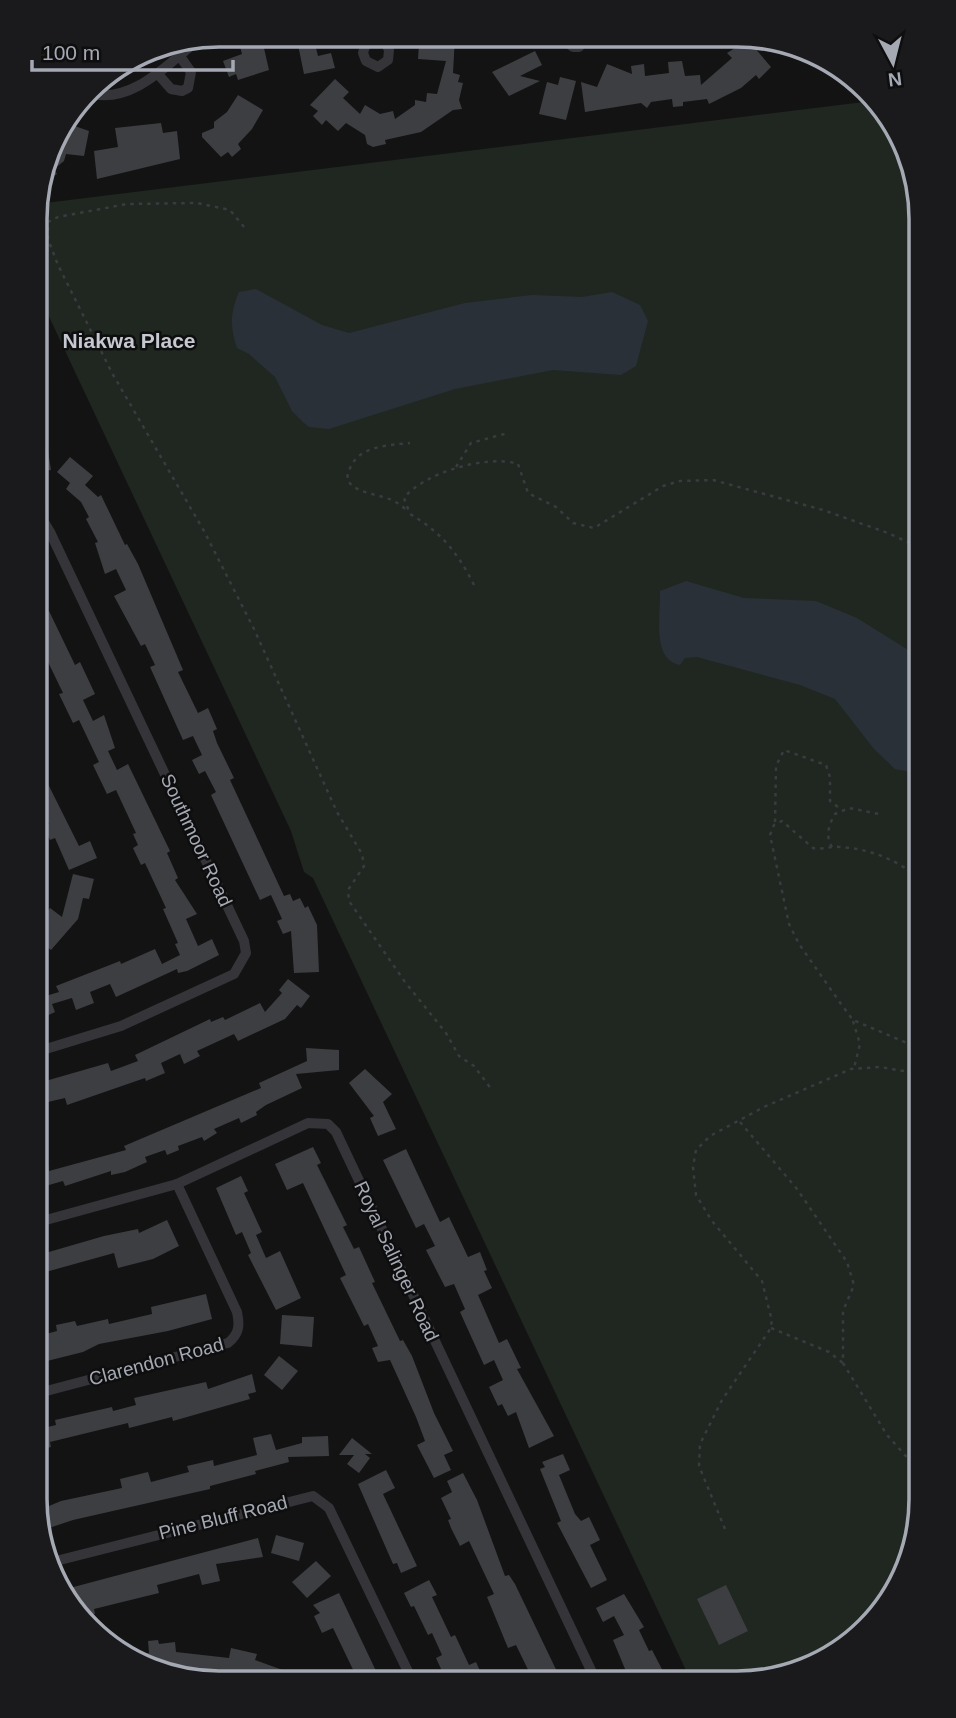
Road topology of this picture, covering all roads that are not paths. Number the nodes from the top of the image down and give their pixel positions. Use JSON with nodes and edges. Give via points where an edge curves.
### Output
{"nodes":[{"id":1,"x":364,"y":48,"type":"edge"},
{"id":2,"x":388,"y":48,"type":"edge"},
{"id":3,"x":183,"y":52,"type":"edge"},
{"id":4,"x":179,"y":55,"type":"junction"},
{"id":5,"x":157,"y":73,"type":"junction"},
{"id":6,"x":102,"y":94,"type":"edge"},
{"id":7,"x":47,"y":526,"type":"edge"},
{"id":8,"x":47,"y":1049,"type":"edge"},
{"id":9,"x":177,"y":1184,"type":"junction"},
{"id":10,"x":47,"y":1220,"type":"edge"},
{"id":11,"x":47,"y":1391,"type":"edge"},
{"id":12,"x":59,"y":1560,"type":"edge"},
{"id":13,"x":408,"y":1671,"type":"edge"},
{"id":14,"x":591,"y":1671,"type":"edge"}],
"edges":[{"from":1,"to":2,"type":"street","via":[[366,61],[378,67],[388,60]]},
{"from":3,"to":4,"type":"street"},
{"from":4,"to":5,"type":"street"},
{"from":4,"to":5,"type":"street","via":[[191,72],[188,88],[171,89]]},
{"from":5,"to":6,"type":"street","via":[[118,95]]},
{"from":7,"to":8,"type":"street","name":"Southmoor Road","via":[[246,953],[234,974],[121,1026]]},
{"from":9,"to":10,"type":"street","name":"Royal Salinger Road"},
{"from":9,"to":11,"type":"street","name":"Clarendon Road","via":[[237,1312],[237,1336],[228,1343]]},
{"from":9,"to":14,"type":"street","name":"Royal Salinger Road","via":[[308,1123],[328,1124],[336,1132]]},
{"from":12,"to":13,"type":"street","name":"Pine Bluff Road","via":[[313,1496],[329,1508]]}]}
